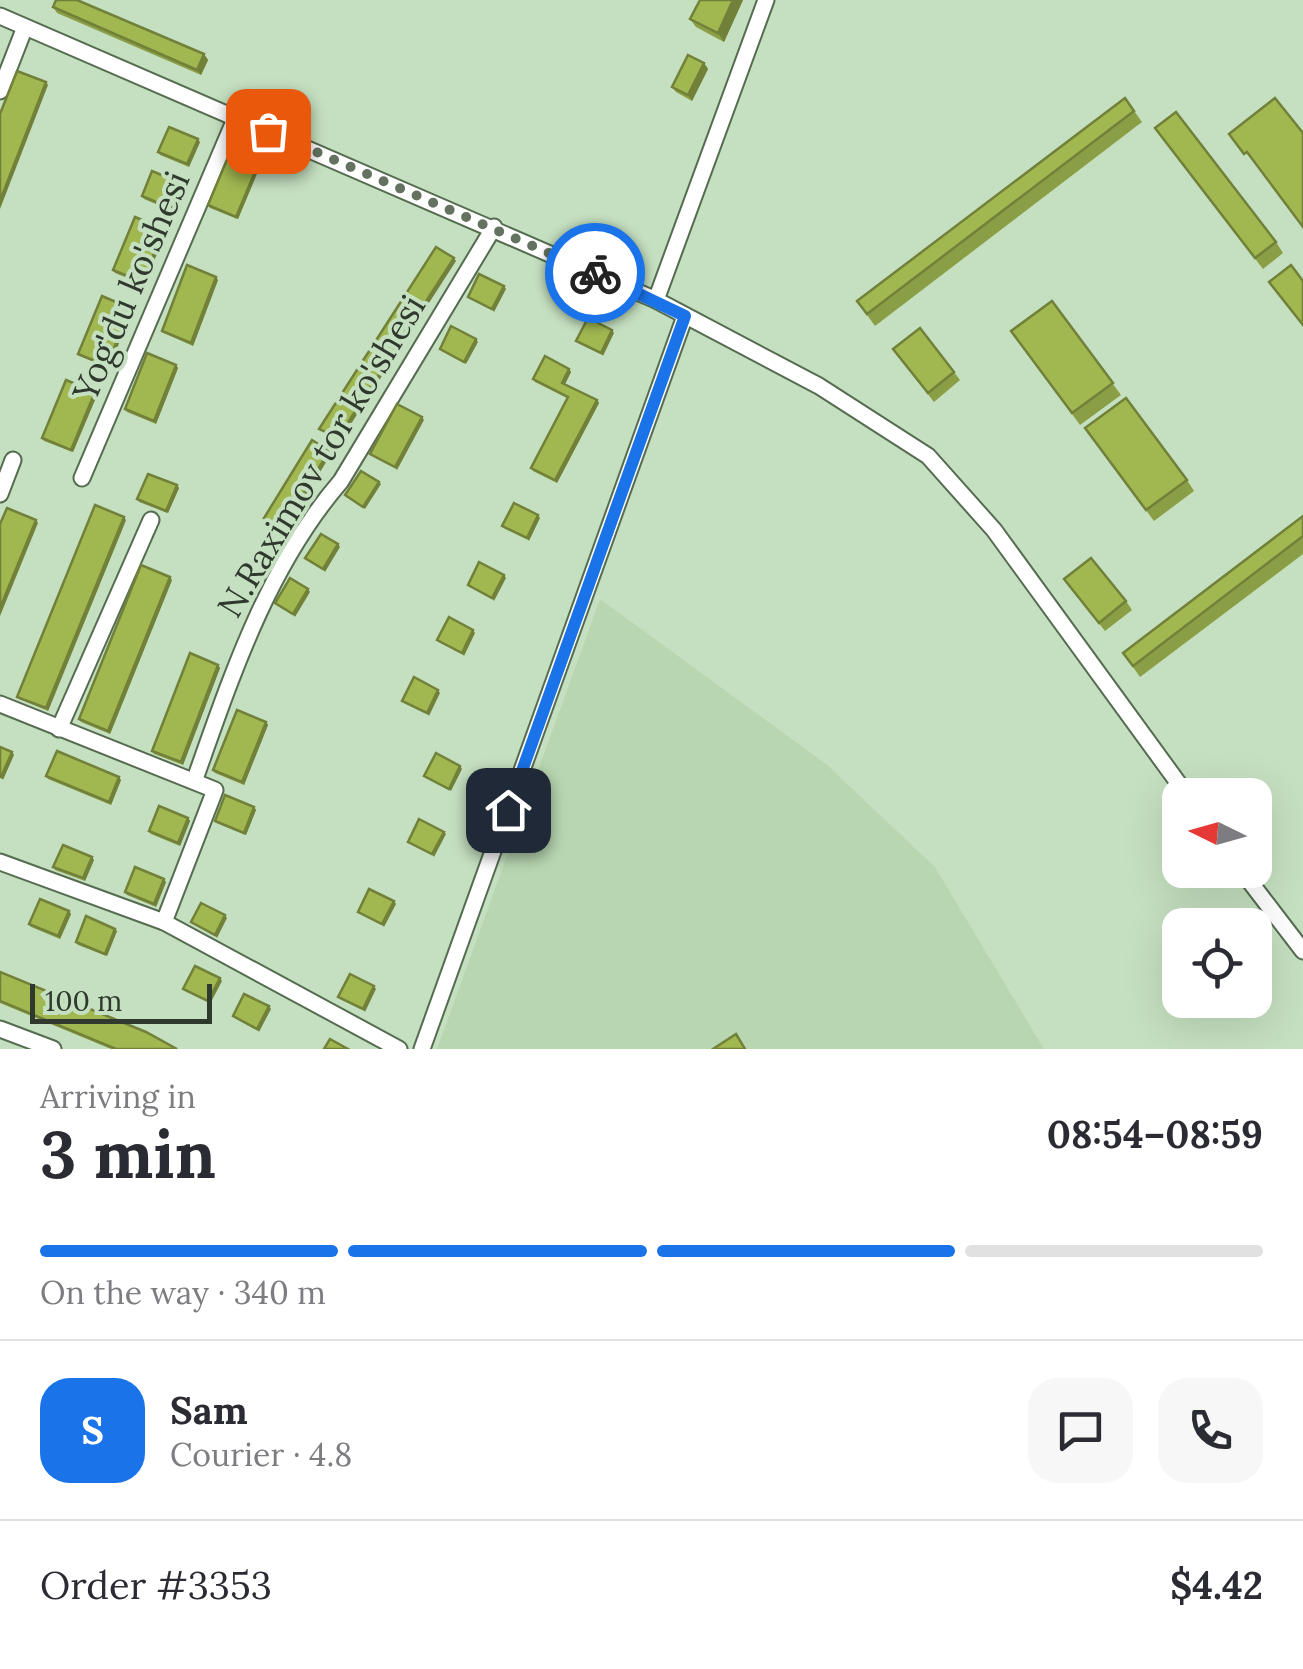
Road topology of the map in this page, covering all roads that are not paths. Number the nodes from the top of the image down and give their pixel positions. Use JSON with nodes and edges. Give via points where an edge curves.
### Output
{"nodes":[{"id":1,"x":766,"y":0,"type":"edge"},
{"id":2,"x":0,"y":16,"type":"edge"},
{"id":3,"x":25,"y":27,"type":"junction"},
{"id":4,"x":0,"y":91,"type":"edge"},
{"id":5,"x":236,"y":117,"type":"junction"},
{"id":6,"x":494,"y":227,"type":"junction"},
{"id":7,"x":656,"y":300,"type":"junction"},
{"id":8,"x":685,"y":316,"type":"junction"},
{"id":9,"x":13,"y":460,"type":"dead end"},
{"id":10,"x":82,"y":478,"type":"dead end"},
{"id":11,"x":0,"y":494,"type":"edge"},
{"id":12,"x":151,"y":520,"type":"dead end"},
{"id":13,"x":0,"y":704,"type":"edge"},
{"id":14,"x":59,"y":729,"type":"junction"},
{"id":15,"x":1175,"y":778,"type":"edge"},
{"id":16,"x":195,"y":779,"type":"junction"},
{"id":17,"x":0,"y":862,"type":"edge"},
{"id":18,"x":1255,"y":888,"type":"edge"},
{"id":19,"x":164,"y":922,"type":"junction"},
{"id":20,"x":1303,"y":951,"type":"edge"},
{"id":21,"x":0,"y":1029,"type":"edge"},
{"id":22,"x":52,"y":1049,"type":"edge"},
{"id":23,"x":399,"y":1049,"type":"edge"},
{"id":24,"x":422,"y":1049,"type":"edge"}],
"edges":[{"from":1,"to":7,"type":"street"},
{"from":2,"to":3,"type":"street"},
{"from":3,"to":4,"type":"street"},
{"from":3,"to":5,"type":"street"},
{"from":5,"to":6,"type":"street"},
{"from":5,"to":10,"type":"street","name":"Yog'du ko'shesi"},
{"from":6,"to":7,"type":"street"},
{"from":6,"to":16,"type":"street","name":"N.Raximov tor ko'shesi","via":[[249,628]]},
{"from":7,"to":8,"type":"street"},
{"from":8,"to":15,"type":"street","via":[[819,386],[928,456],[994,530]]},
{"from":8,"to":24,"type":"street"},
{"from":9,"to":11,"type":"street"},
{"from":12,"to":14,"type":"street"},
{"from":13,"to":14,"type":"street"},
{"from":14,"to":16,"type":"street"},
{"from":16,"to":19,"type":"street","via":[[215,790]]},
{"from":17,"to":19,"type":"street"},
{"from":18,"to":20,"type":"street"},
{"from":19,"to":23,"type":"street"},
{"from":21,"to":22,"type":"street"}]}
